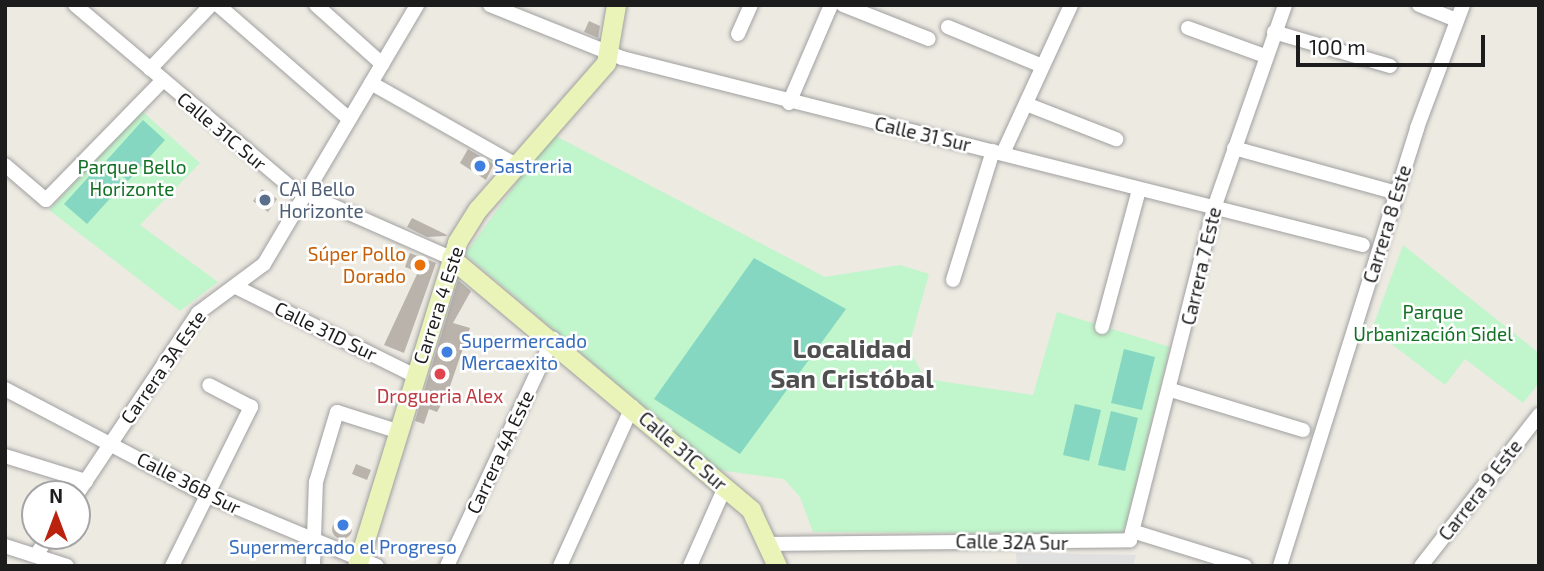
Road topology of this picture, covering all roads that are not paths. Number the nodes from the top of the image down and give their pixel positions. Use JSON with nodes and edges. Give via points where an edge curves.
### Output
{"nodes":[{"id":1,"x":75,"y":5,"type":"edge"},
{"id":2,"x":211,"y":5,"type":"edge"},
{"id":3,"x":218,"y":5,"type":"edge"},
{"id":4,"x":316,"y":5,"type":"edge"},
{"id":5,"x":417,"y":5,"type":"edge"},
{"id":6,"x":489,"y":5,"type":"edge"},
{"id":7,"x":616,"y":5,"type":"edge"},
{"id":8,"x":751,"y":5,"type":"edge"},
{"id":9,"x":831,"y":5,"type":"edge"},
{"id":10,"x":843,"y":5,"type":"edge"},
{"id":11,"x":1071,"y":5,"type":"edge"},
{"id":12,"x":1285,"y":5,"type":"edge"},
{"id":13,"x":1419,"y":5,"type":"edge"},
{"id":14,"x":1463,"y":5,"type":"edge"},
{"id":15,"x":1455,"y":20,"type":"junction"},
{"id":16,"x":948,"y":27,"type":"dead end"},
{"id":17,"x":1188,"y":28,"type":"dead end"},
{"id":18,"x":1275,"y":32,"type":"junction"},
{"id":19,"x":738,"y":34,"type":"dead end"},
{"id":20,"x":929,"y":39,"type":"dead end"},
{"id":21,"x":611,"y":54,"type":"junction"},
{"id":22,"x":1265,"y":57,"type":"junction"},
{"id":23,"x":382,"y":64,"type":"junction"},
{"id":24,"x":1042,"y":66,"type":"junction"},
{"id":25,"x":1391,"y":66,"type":"dead end"},
{"id":26,"x":150,"y":69,"type":"junction"},
{"id":27,"x":163,"y":80,"type":"junction"},
{"id":28,"x":371,"y":83,"type":"junction"},
{"id":29,"x":789,"y":103,"type":"junction"},
{"id":30,"x":1026,"y":104,"type":"junction"},
{"id":31,"x":349,"y":119,"type":"junction"},
{"id":32,"x":1116,"y":139,"type":"dead end"},
{"id":33,"x":1234,"y":148,"type":"junction"},
{"id":34,"x":998,"y":152,"type":"junction"},
{"id":35,"x":516,"y":164,"type":"junction"},
{"id":36,"x":5,"y":165,"type":"edge"},
{"id":37,"x":1139,"y":190,"type":"junction"},
{"id":38,"x":1397,"y":193,"type":"junction"},
{"id":39,"x":305,"y":197,"type":"junction"},
{"id":40,"x":1214,"y":208,"type":"junction"},
{"id":41,"x":1363,"y":246,"type":"dead end"},
{"id":42,"x":452,"y":258,"type":"junction"},
{"id":43,"x":953,"y":280,"type":"dead end"},
{"id":44,"x":236,"y":286,"type":"junction"},
{"id":45,"x":1102,"y":327,"type":"dead end"},
{"id":46,"x":553,"y":339,"type":"junction"},
{"id":47,"x":415,"y":376,"type":"junction"},
{"id":48,"x":209,"y":385,"type":"dead end"},
{"id":49,"x":5,"y":389,"type":"edge"},
{"id":50,"x":1171,"y":390,"type":"junction"},
{"id":51,"x":632,"y":407,"type":"junction"},
{"id":52,"x":1539,"y":415,"type":"edge"},
{"id":53,"x":1303,"y":430,"type":"dead end"},
{"id":54,"x":400,"y":432,"type":"junction"},
{"id":55,"x":110,"y":443,"type":"junction"},
{"id":56,"x":5,"y":456,"type":"edge"},
{"id":57,"x":83,"y":480,"type":"edge"},
{"id":58,"x":87,"y":480,"type":"edge"},
{"id":59,"x":725,"y":487,"type":"junction"},
{"id":60,"x":207,"y":495,"type":"junction"},
{"id":61,"x":1135,"y":532,"type":"junction"},
{"id":62,"x":311,"y":542,"type":"junction"},
{"id":63,"x":770,"y":544,"type":"junction"},
{"id":64,"x":5,"y":546,"type":"edge"},
{"id":65,"x":38,"y":552,"type":"joint"},
{"id":66,"x":357,"y":562,"type":"edge"},
{"id":67,"x":59,"y":564,"type":"edge"},
{"id":68,"x":172,"y":566,"type":"edge"},
{"id":69,"x":313,"y":566,"type":"edge"},
{"id":70,"x":377,"y":566,"type":"edge"},
{"id":71,"x":447,"y":566,"type":"edge"},
{"id":72,"x":560,"y":566,"type":"edge"},
{"id":73,"x":690,"y":566,"type":"edge"},
{"id":74,"x":777,"y":566,"type":"edge"},
{"id":75,"x":1245,"y":566,"type":"edge"},
{"id":76,"x":1280,"y":566,"type":"edge"},
{"id":77,"x":1421,"y":566,"type":"edge"}],
"edges":[{"from":1,"to":26,"type":"street","name":"Calle 31C Sur"},
{"from":2,"to":26,"type":"street"},
{"from":3,"to":31,"type":"street"},
{"from":4,"to":23,"type":"street"},
{"from":5,"to":23,"type":"street","name":"Carrera 3A Este"},
{"from":6,"to":21,"type":"street","name":"Calle 31 Sur"},
{"from":7,"to":21,"type":"street"},
{"from":8,"to":19,"type":"street"},
{"from":9,"to":29,"type":"street"},
{"from":10,"to":20,"type":"street"},
{"from":11,"to":24,"type":"street"},
{"from":12,"to":18,"type":"street","name":"Carrera 7 Este"},
{"from":13,"to":15,"type":"street"},
{"from":14,"to":15,"type":"street","name":"Carrera 8 Este"},
{"from":15,"to":38,"type":"street","name":"Carrera 8 Este"},
{"from":16,"to":24,"type":"street"},
{"from":17,"to":22,"type":"street"},
{"from":18,"to":22,"type":"street","name":"Carrera 7 Este"},
{"from":18,"to":25,"type":"street"},
{"from":21,"to":29,"type":"street","name":"Calle 31 Sur"},
{"from":21,"to":35,"type":"street","name":"Carrera 4 Este"},
{"from":22,"to":33,"type":"street","name":"Carrera 7 Este"},
{"from":23,"to":28,"type":"street","name":"Carrera 3A Este"},
{"from":24,"to":30,"type":"street"},
{"from":26,"to":27,"type":"street","name":"Calle 31C Sur"},
{"from":27,"to":36,"type":"street","via":[[46,200]]},
{"from":27,"to":39,"type":"street","name":"Calle 31C Sur"},
{"from":28,"to":31,"type":"street","name":"Carrera 3A Este"},
{"from":28,"to":35,"type":"street"},
{"from":29,"to":34,"type":"street","name":"Calle 31 Sur"},
{"from":30,"to":32,"type":"street"},
{"from":30,"to":34,"type":"street"},
{"from":31,"to":39,"type":"street","name":"Carrera 3A Este"},
{"from":33,"to":38,"type":"street"},
{"from":33,"to":40,"type":"street","name":"Carrera 7 Este"},
{"from":34,"to":37,"type":"street","name":"Calle 31 Sur"},
{"from":34,"to":43,"type":"street"},
{"from":35,"to":42,"type":"street","name":"Carrera 4 Este","via":[[471,219]]},
{"from":37,"to":40,"type":"street","name":"Calle 31 Sur"},
{"from":37,"to":45,"type":"street"},
{"from":38,"to":76,"type":"street","name":"Carrera 8 Este"},
{"from":39,"to":42,"type":"street","name":"Calle 31C Sur"},
{"from":39,"to":44,"type":"street","name":"Carrera 3A Este","via":[[264,264]]},
{"from":40,"to":41,"type":"street","name":"Calle 31 Sur"},
{"from":40,"to":50,"type":"street","name":"Carrera 7 Este"},
{"from":42,"to":46,"type":"street","name":"Calle 31C Sur"},
{"from":42,"to":47,"type":"street","name":"Carrera 4 Este"},
{"from":44,"to":47,"type":"street","name":"Calle 31D Sur"},
{"from":44,"to":55,"type":"street","name":"Carrera 3A Este","via":[[198,313]]},
{"from":46,"to":51,"type":"street","name":"Calle 31C Sur"},
{"from":46,"to":71,"type":"street","name":"Carrera 4A Este"},
{"from":47,"to":54,"type":"street","name":"Carrera 4 Este"},
{"from":48,"to":60,"type":"street","via":[[251,407]]},
{"from":49,"to":55,"type":"street","name":"Calle 36B Sur"},
{"from":50,"to":53,"type":"street"},
{"from":50,"to":61,"type":"street","name":"Carrera 7 Este"},
{"from":51,"to":59,"type":"street","name":"Calle 31C Sur"},
{"from":51,"to":72,"type":"street"},
{"from":52,"to":77,"type":"street","name":"Carrera 9 Este"},
{"from":54,"to":62,"type":"street","via":[[337,412],[319,464]]},
{"from":54,"to":66,"type":"street","name":"Carrera 4 Este"},
{"from":55,"to":58,"type":"street","name":"Carrera 3A Este"},
{"from":55,"to":60,"type":"street","name":"Calle 36B Sur"},
{"from":56,"to":57,"type":"street"},
{"from":59,"to":63,"type":"street","name":"Calle 31C Sur","via":[[759,519]]},
{"from":59,"to":73,"type":"street"},
{"from":60,"to":62,"type":"street","name":"Calle 36B Sur"},
{"from":60,"to":68,"type":"street"},
{"from":61,"to":63,"type":"street","name":"Calle 32A Sur","via":[[1119,543]]},
{"from":61,"to":75,"type":"street"},
{"from":62,"to":66,"type":"street","name":"Calle 36B Sur"},
{"from":62,"to":69,"type":"street"},
{"from":63,"to":74,"type":"street","name":"Calle 31C Sur"},
{"from":64,"to":65,"type":"street"},
{"from":65,"to":67,"type":"street"},
{"from":66,"to":70,"type":"street","name":"Calle 36B Sur"}]}
